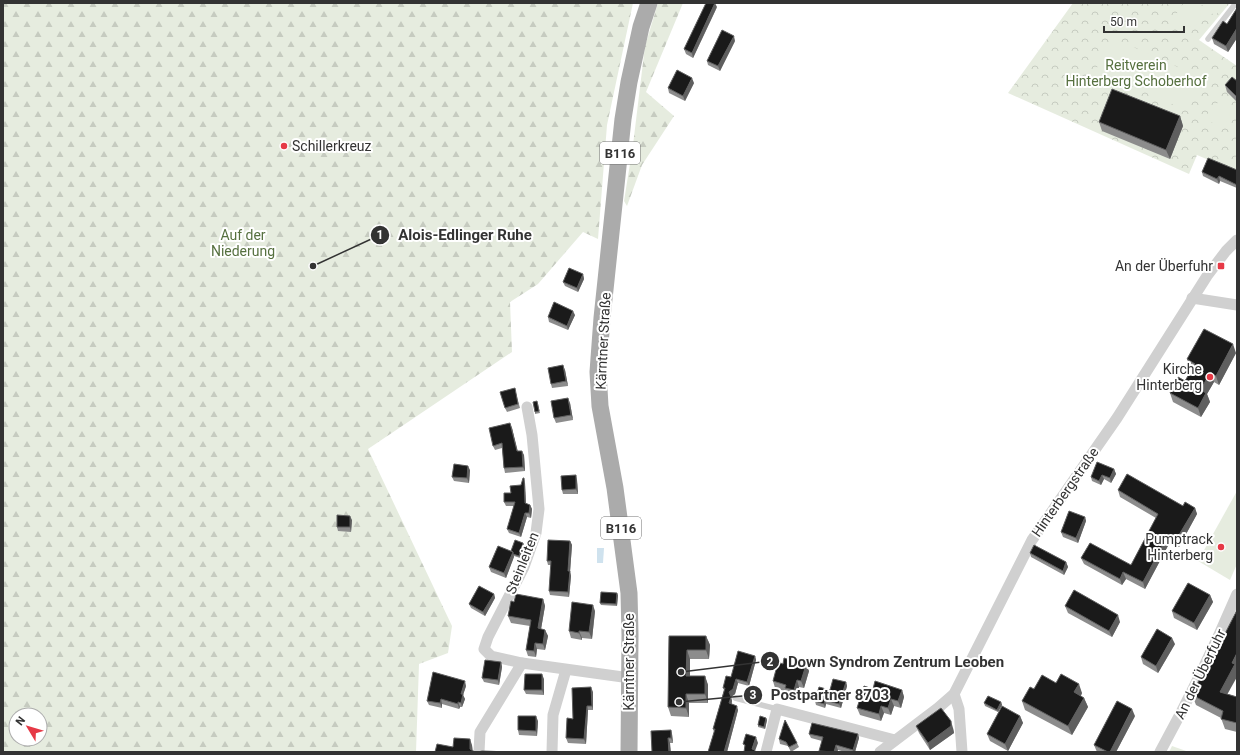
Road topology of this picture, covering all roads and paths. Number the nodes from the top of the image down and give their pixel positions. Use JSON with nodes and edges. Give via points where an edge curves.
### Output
{"nodes":[{"id":1,"x":649,"y":3,"type":"edge"},
{"id":2,"x":1236,"y":3,"type":"edge"},
{"id":3,"x":1208,"y":39,"type":"dead end"},
{"id":4,"x":1237,"y":240,"type":"edge"},
{"id":5,"x":1192,"y":298,"type":"junction"},
{"id":6,"x":1237,"y":305,"type":"edge"},
{"id":7,"x":527,"y":407,"type":"dead end"},
{"id":8,"x":1237,"y":594,"type":"edge"},
{"id":9,"x":522,"y":663,"type":"junction"},
{"id":10,"x":566,"y":670,"type":"junction"},
{"id":11,"x":630,"y":678,"type":"junction"},
{"id":12,"x":954,"y":694,"type":"junction"},
{"id":13,"x":735,"y":698,"type":"dead end"},
{"id":14,"x":777,"y":709,"type":"junction"},
{"id":15,"x":895,"y":740,"type":"junction"},
{"id":16,"x":479,"y":752,"type":"edge"},
{"id":17,"x":552,"y":752,"type":"edge"},
{"id":18,"x":629,"y":752,"type":"edge"},
{"id":19,"x":766,"y":752,"type":"edge"},
{"id":20,"x":880,"y":752,"type":"edge"},
{"id":21,"x":962,"y":752,"type":"edge"},
{"id":22,"x":1160,"y":752,"type":"edge"}],
"edges":[{"from":1,"to":11,"type":"main road","name":"Kärntner Straße","number":"B116","via":[[629,82],[598,372],[629,593]]},
{"from":2,"to":3,"type":"lane"},
{"from":4,"to":5,"type":"street","name":"Hinterbergstraße","via":[[1215,265]]},
{"from":5,"to":6,"type":"street"},
{"from":5,"to":12,"type":"street","name":"Hinterbergstraße","via":[[1117,418],[1032,540]]},
{"from":7,"to":9,"type":"street","name":"Steinleiten","via":[[539,509],[536,533],[524,566],[484,649],[491,656]]},
{"from":8,"to":22,"type":"street","name":"An der Überfuhr","via":[[1224,626]]},
{"from":9,"to":10,"type":"street","name":"Steinleiten"},
{"from":9,"to":16,"type":"street","via":[[480,732]]},
{"from":10,"to":11,"type":"street","name":"Steinleiten"},
{"from":10,"to":17,"type":"street","via":[[553,715]]},
{"from":11,"to":18,"type":"main road","name":"Kärntner Straße","number":"B116"},
{"from":12,"to":15,"type":"street","name":"Hinterbergstraße"},
{"from":12,"to":21,"type":"street","via":[[959,709]]},
{"from":13,"to":14,"type":"lane"},
{"from":14,"to":15,"type":"street"},
{"from":14,"to":19,"type":"street"},
{"from":15,"to":20,"type":"street","name":"Hinterbergstraße"}]}
